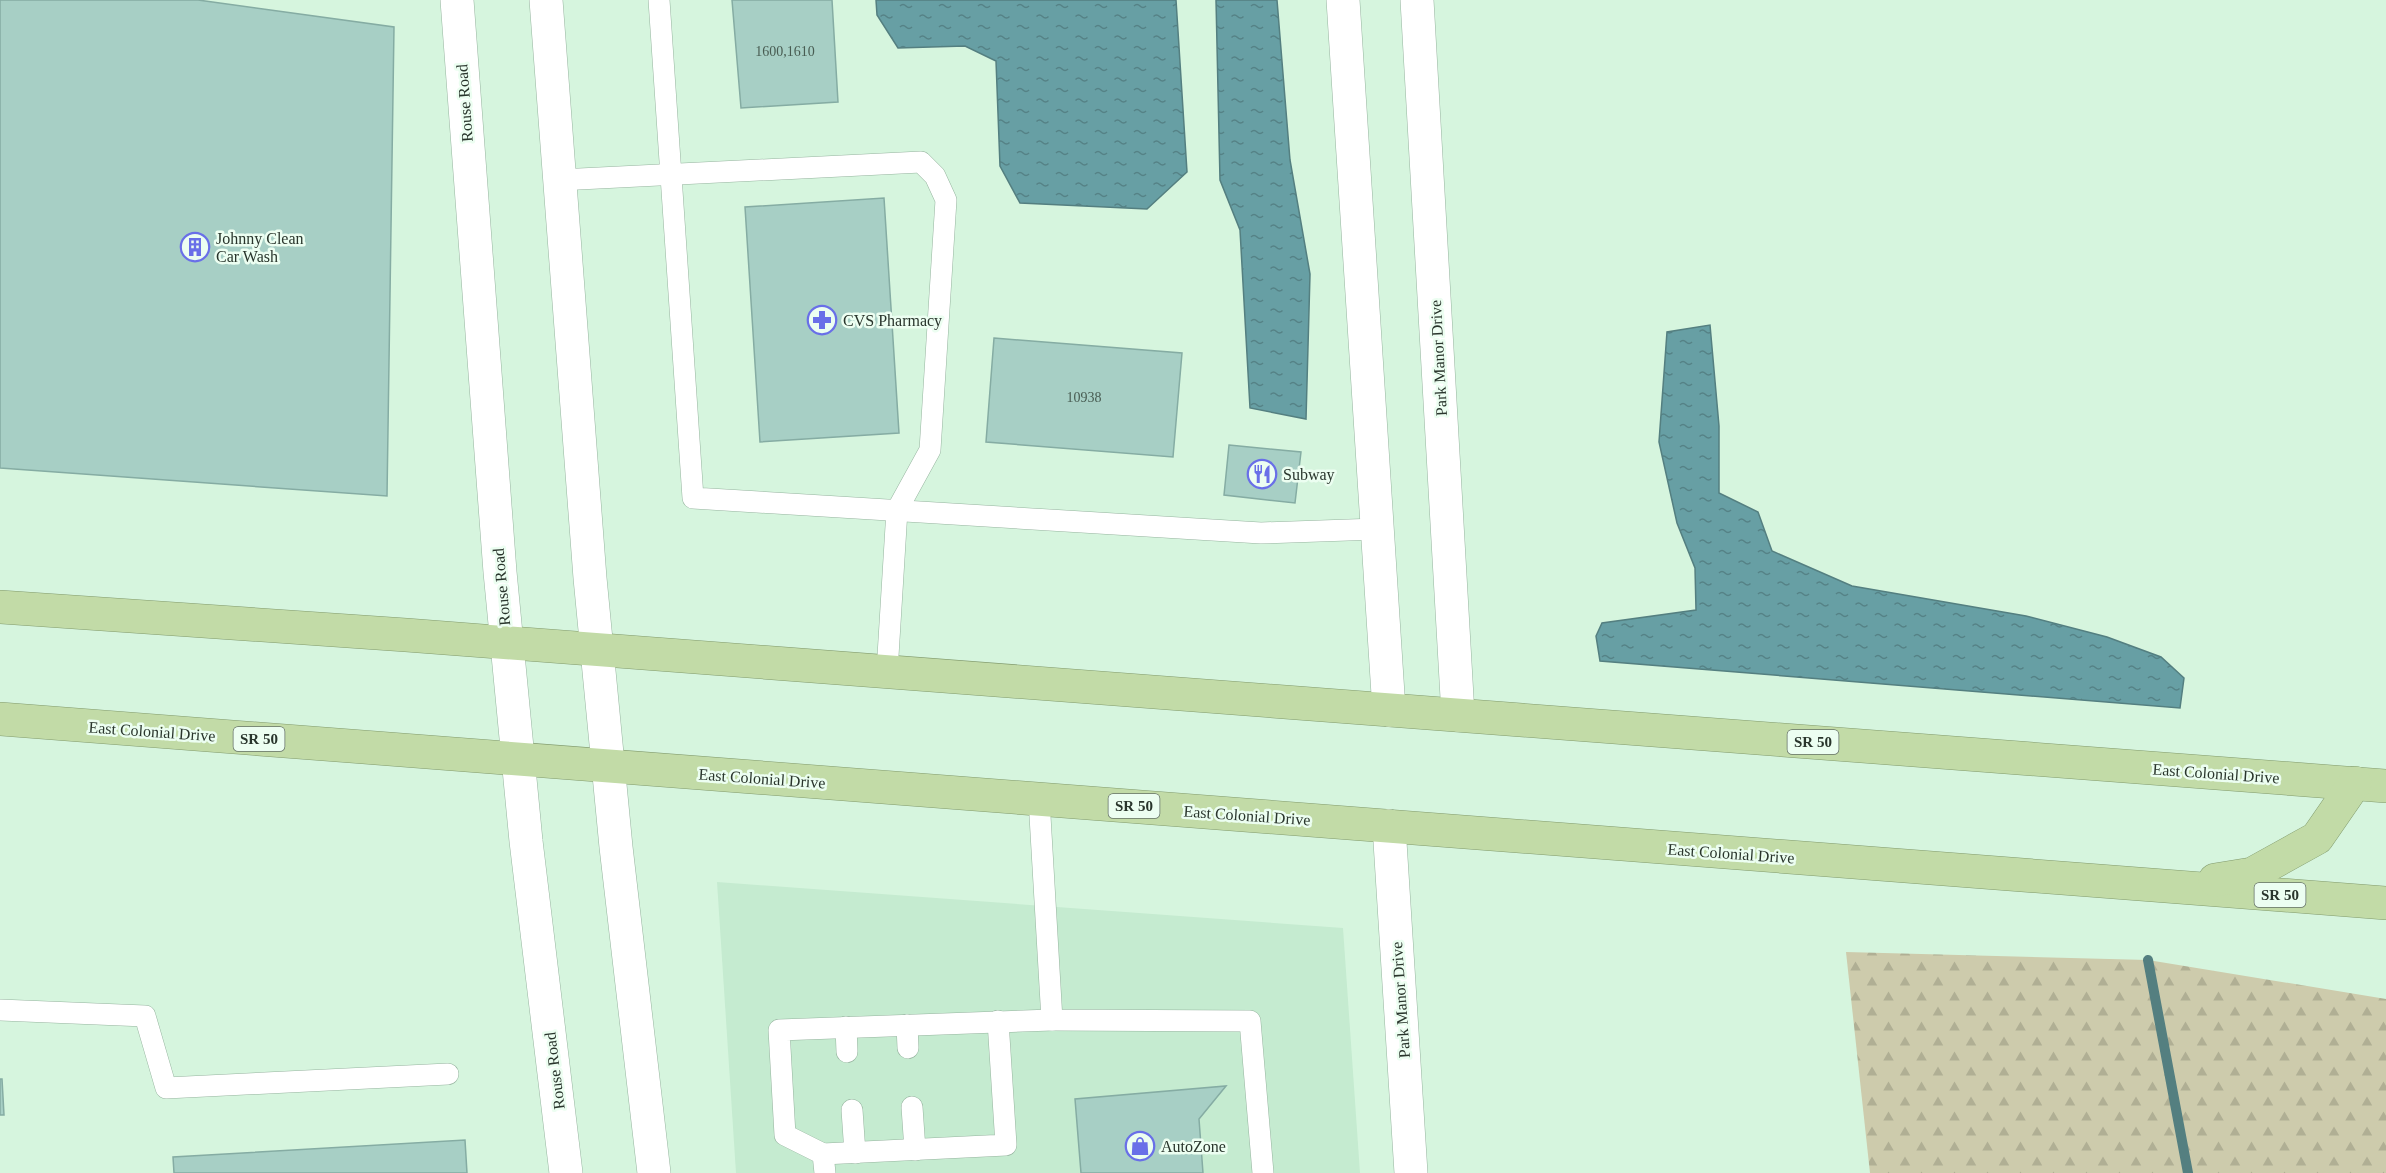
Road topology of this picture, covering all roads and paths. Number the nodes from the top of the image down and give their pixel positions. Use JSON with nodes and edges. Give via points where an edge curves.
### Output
{"nodes":[{"id":1,"x":457,"y":0,"type":"edge"},
{"id":2,"x":546,"y":0,"type":"edge"},
{"id":3,"x":660,"y":0,"type":"edge"},
{"id":4,"x":1343,"y":0,"type":"edge"},
{"id":5,"x":1417,"y":0,"type":"edge"},
{"id":6,"x":672,"y":174,"type":"junction"},
{"id":7,"x":559,"y":180,"type":"junction"},
{"id":8,"x":897,"y":510,"type":"junction"},
{"id":9,"x":1377,"y":529,"type":"junction"},
{"id":10,"x":0,"y":607,"type":"edge"},
{"id":11,"x":506,"y":643,"type":"junction"},
{"id":12,"x":597,"y":650,"type":"junction"},
{"id":13,"x":887,"y":672,"type":"junction"},
{"id":14,"x":1389,"y":710,"type":"junction"},
{"id":15,"x":1458,"y":715,"type":"junction"},
{"id":16,"x":0,"y":719,"type":"edge"},
{"id":17,"x":518,"y":759,"type":"junction"},
{"id":18,"x":608,"y":766,"type":"junction"},
{"id":19,"x":2370,"y":784,"type":"edge"},
{"id":20,"x":1039,"y":799,"type":"junction"},
{"id":21,"x":1389,"y":826,"type":"junction"},
{"id":22,"x":2175,"y":887,"type":"junction"},
{"id":23,"x":2386,"y":903,"type":"edge"},
{"id":24,"x":0,"y":1010,"type":"edge"},
{"id":25,"x":1052,"y":1020,"type":"junction"},
{"id":26,"x":998,"y":1021,"type":"junction"},
{"id":27,"x":907,"y":1025,"type":"junction"},
{"id":28,"x":846,"y":1027,"type":"junction"},
{"id":29,"x":908,"y":1048,"type":"dead end"},
{"id":30,"x":847,"y":1052,"type":"dead end"},
{"id":31,"x":448,"y":1074,"type":"dead end"},
{"id":32,"x":912,"y":1107,"type":"dead end"},
{"id":33,"x":852,"y":1110,"type":"dead end"},
{"id":34,"x":915,"y":1150,"type":"junction"},
{"id":35,"x":855,"y":1153,"type":"junction"},
{"id":36,"x":824,"y":1163,"type":"edge"},
{"id":37,"x":566,"y":1173,"type":"edge"},
{"id":38,"x":654,"y":1173,"type":"edge"},
{"id":39,"x":1263,"y":1173,"type":"edge"},
{"id":40,"x":1411,"y":1173,"type":"edge"}],
"edges":[{"from":1,"to":11,"type":"street","name":"Rouse Road"},
{"from":2,"to":7,"type":"street"},
{"from":3,"to":6,"type":"lane"},
{"from":4,"to":9,"type":"street"},
{"from":5,"to":15,"type":"street","name":"Park Manor Drive"},
{"from":6,"to":7,"type":"lane"},
{"from":6,"to":8,"type":"lane","via":[[693,498]]},
{"from":6,"to":8,"type":"lane","via":[[921,162],[935,176],[946,200],[930,450]]},
{"from":7,"to":12,"type":"street"},
{"from":8,"to":9,"type":"lane","via":[[1261,533]]},
{"from":8,"to":13,"type":"lane"},
{"from":9,"to":14,"type":"street"},
{"from":10,"to":11,"type":"highway","name":"East Colonial Drive","number":"SR 50"},
{"from":11,"to":12,"type":"highway","name":"East Colonial Drive","number":"SR 50"},
{"from":11,"to":17,"type":"street","name":"Rouse Road"},
{"from":12,"to":13,"type":"highway","name":"East Colonial Drive","number":"SR 50"},
{"from":12,"to":18,"type":"street"},
{"from":13,"to":14,"type":"highway","name":"East Colonial Drive","number":"SR 50"},
{"from":14,"to":15,"type":"highway","name":"East Colonial Drive","number":"SR 50"},
{"from":15,"to":19,"type":"highway","name":"East Colonial Drive","number":"SR 50"},
{"from":16,"to":17,"type":"highway","name":"East Colonial Drive","number":"SR 50"},
{"from":17,"to":18,"type":"highway","name":"East Colonial Drive","number":"SR 50"},
{"from":17,"to":37,"type":"street","name":"Rouse Road"},
{"from":18,"to":20,"type":"highway","name":"East Colonial Drive","number":"SR 50"},
{"from":18,"to":38,"type":"street"},
{"from":19,"to":22,"type":"highway","via":[[2317,838],[2252,874]]},
{"from":20,"to":21,"type":"highway","name":"East Colonial Drive","number":"SR 50"},
{"from":20,"to":25,"type":"lane"},
{"from":21,"to":22,"type":"highway","name":"East Colonial Drive","number":"SR 50"},
{"from":21,"to":40,"type":"street","name":"Park Manor Drive"},
{"from":22,"to":23,"type":"highway","name":"East Colonial Drive","number":"SR 50"},
{"from":24,"to":31,"type":"lane","via":[[145,1016],[166,1088]]},
{"from":25,"to":26,"type":"lane"},
{"from":25,"to":39,"type":"lane","via":[[1250,1021]]},
{"from":26,"to":27,"type":"lane"},
{"from":26,"to":34,"type":"lane","via":[[1006,1145]]},
{"from":27,"to":28,"type":"lane"},
{"from":27,"to":29,"type":"lane"},
{"from":28,"to":30,"type":"lane"},
{"from":28,"to":36,"type":"lane","via":[[779,1030],[785,1135]]},
{"from":32,"to":34,"type":"lane"},
{"from":33,"to":35,"type":"lane"},
{"from":34,"to":35,"type":"lane"},
{"from":35,"to":36,"type":"lane"}]}
